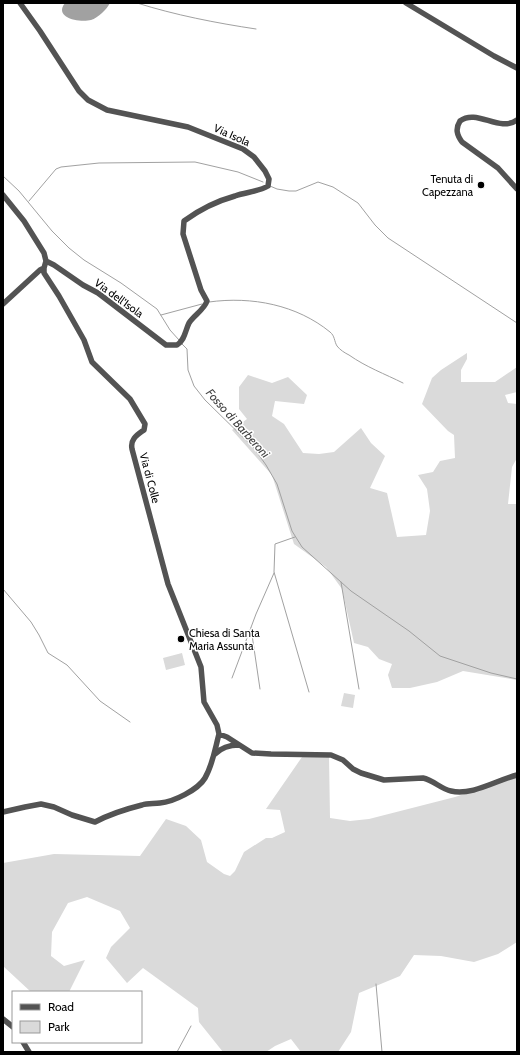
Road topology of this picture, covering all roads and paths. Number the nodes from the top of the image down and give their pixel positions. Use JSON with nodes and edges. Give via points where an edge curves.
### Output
{"nodes":[{"id":1,"x":20,"y":3,"type":"edge"},
{"id":2,"x":406,"y":3,"type":"edge"},
{"id":3,"x":517,"y":68,"type":"edge"},
{"id":4,"x":517,"y":120,"type":"edge"},
{"id":5,"x":517,"y":189,"type":"edge"},
{"id":6,"x":3,"y":195,"type":"edge"},
{"id":7,"x":46,"y":261,"type":"junction"},
{"id":8,"x":44,"y":268,"type":"junction"},
{"id":9,"x":3,"y":304,"type":"edge"},
{"id":10,"x":180,"y":342,"type":"joint"},
{"id":11,"x":219,"y":734,"type":"junction"},
{"id":12,"x":240,"y":745,"type":"junction"},
{"id":13,"x":214,"y":754,"type":"junction"},
{"id":14,"x":517,"y":775,"type":"edge"},
{"id":15,"x":3,"y":812,"type":"edge"},
{"id":16,"x":3,"y":1019,"type":"edge"},
{"id":17,"x":12,"y":1027,"type":"edge"},
{"id":18,"x":24,"y":1043,"type":"edge"},
{"id":19,"x":29,"y":1052,"type":"edge"}],
"edges":[{"from":1,"to":10,"type":"street","name":"Via Isola","via":[[79,91],[88,100],[107,110],[188,127],[243,149],[254,157],[269,179],[268,186],[262,189],[216,202],[184,221],[183,234],[207,301],[189,323]]},
{"from":2,"to":3,"type":"street"},
{"from":4,"to":5,"type":"street","via":[[507,125],[468,118],[460,121],[457,129],[462,142],[498,168]]},
{"from":6,"to":7,"type":"street","via":[[36,238]]},
{"from":7,"to":8,"type":"street"},
{"from":7,"to":10,"type":"street","name":"Via dell'Isola","via":[[98,293],[166,345],[174,346]]},
{"from":8,"to":9,"type":"street"},
{"from":8,"to":11,"type":"street","name":"Via di Colle","via":[[45,275],[84,340],[92,362],[130,399],[145,424],[144,430],[131,444],[168,584],[201,667],[204,699]]},
{"from":11,"to":12,"type":"street"},
{"from":11,"to":13,"type":"street"},
{"from":12,"to":13,"type":"street","via":[[227,746]]},
{"from":12,"to":14,"type":"street","via":[[252,752],[331,756],[342,760],[361,774],[384,780],[429,779],[451,791],[488,786]]},
{"from":13,"to":15,"type":"street","via":[[204,780],[192,790],[161,803],[144,804],[96,822],[41,804]]},
{"from":16,"to":17,"type":"street"},
{"from":18,"to":19,"type":"street"}]}
